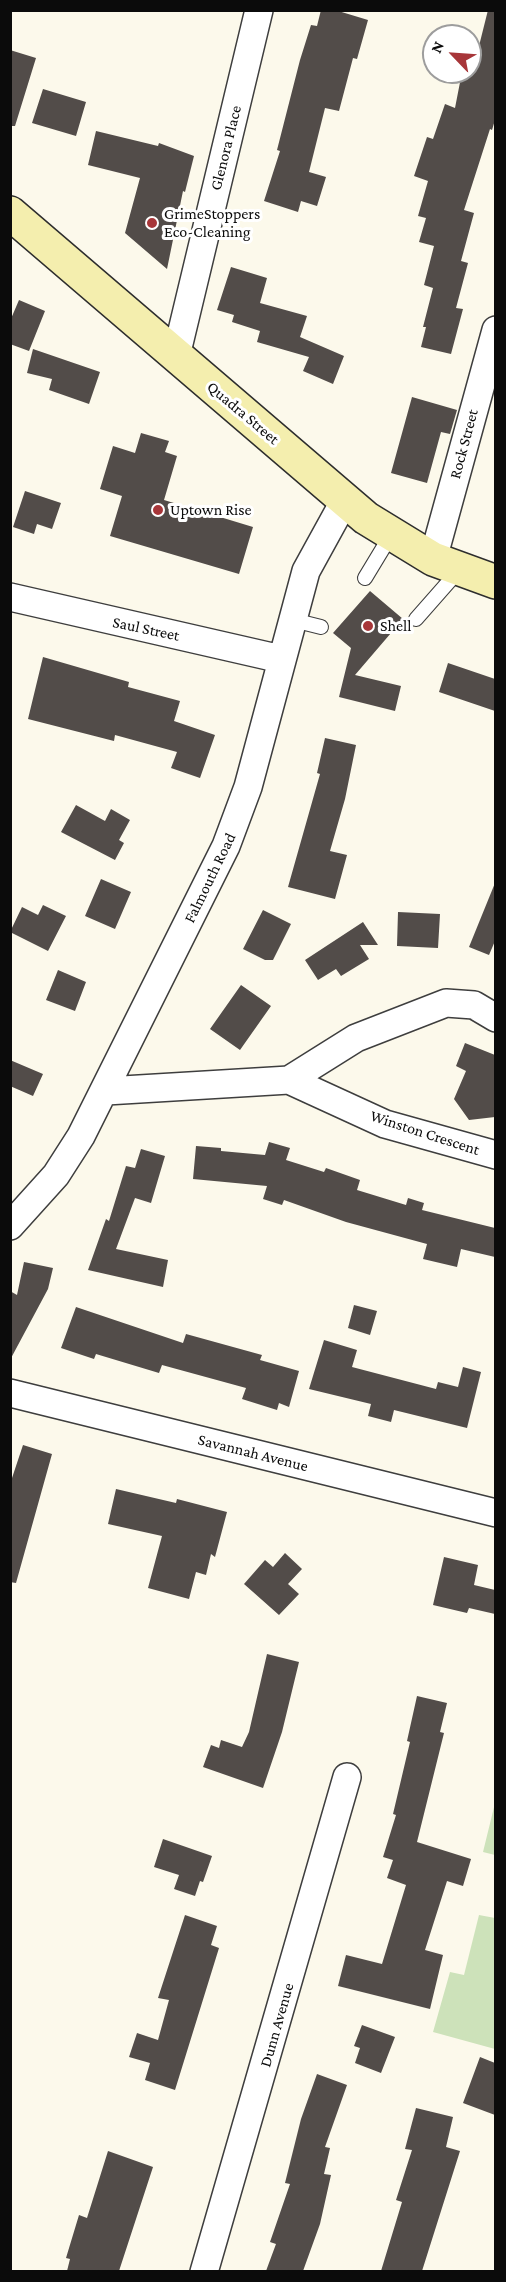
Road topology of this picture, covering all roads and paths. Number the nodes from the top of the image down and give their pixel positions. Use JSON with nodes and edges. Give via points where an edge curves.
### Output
{"nodes":[{"id":1,"x":259,"y":10,"type":"edge"},
{"id":2,"x":10,"y":213,"type":"edge"},
{"id":3,"x":495,"y":330,"type":"edge"},
{"id":4,"x":176,"y":356,"type":"junction"},
{"id":5,"x":345,"y":500,"type":"junction"},
{"id":6,"x":391,"y":535,"type":"junction"},
{"id":7,"x":447,"y":564,"type":"junction"},
{"id":8,"x":365,"y":578,"type":"dead end"},
{"id":9,"x":495,"y":582,"type":"edge"},
{"id":10,"x":10,"y":597,"type":"edge"},
{"id":11,"x":416,"y":619,"type":"dead end"},
{"id":12,"x":293,"y":620,"type":"junction"},
{"id":13,"x":321,"y":627,"type":"dead end"},
{"id":14,"x":281,"y":659,"type":"junction"},
{"id":15,"x":495,"y":1018,"type":"edge"},
{"id":16,"x":289,"y":1080,"type":"junction"},
{"id":17,"x":106,"y":1091,"type":"junction"},
{"id":18,"x":495,"y":1155,"type":"edge"},
{"id":19,"x":10,"y":1226,"type":"edge"},
{"id":20,"x":10,"y":1393,"type":"edge"},
{"id":21,"x":495,"y":1513,"type":"edge"},
{"id":22,"x":347,"y":1777,"type":"dead end"},
{"id":23,"x":204,"y":2271,"type":"edge"}],
"edges":[{"from":1,"to":4,"type":"street","name":"Glenora Place"},
{"from":2,"to":4,"type":"main road","name":"Quadra Street"},
{"from":3,"to":7,"type":"street","name":"Rock Street"},
{"from":4,"to":5,"type":"main road","name":"Quadra Street"},
{"from":5,"to":6,"type":"main road","name":"Quadra Street"},
{"from":5,"to":12,"type":"street","name":"Falmouth Road","via":[[306,572]]},
{"from":6,"to":7,"type":"main road","name":"Quadra Street"},
{"from":6,"to":8,"type":"lane"},
{"from":7,"to":9,"type":"main road","name":"Quadra Street"},
{"from":7,"to":11,"type":"lane"},
{"from":10,"to":14,"type":"street","name":"Saul Street"},
{"from":12,"to":13,"type":"lane"},
{"from":12,"to":14,"type":"street","name":"Falmouth Road"},
{"from":14,"to":17,"type":"street","name":"Falmouth Road","via":[[239,816]]},
{"from":15,"to":16,"type":"street","name":"Winston Crescent","via":[[474,1005],[446,1003],[356,1038]]},
{"from":16,"to":17,"type":"street","name":"Winston Crescent"},
{"from":16,"to":18,"type":"street","name":"Winston Crescent","via":[[385,1124]]},
{"from":17,"to":19,"type":"street","name":"Falmouth Road","via":[[56,1175]]},
{"from":20,"to":21,"type":"street","name":"Savannah Avenue"},
{"from":22,"to":23,"type":"street","name":"Dunn Avenue"}]}
